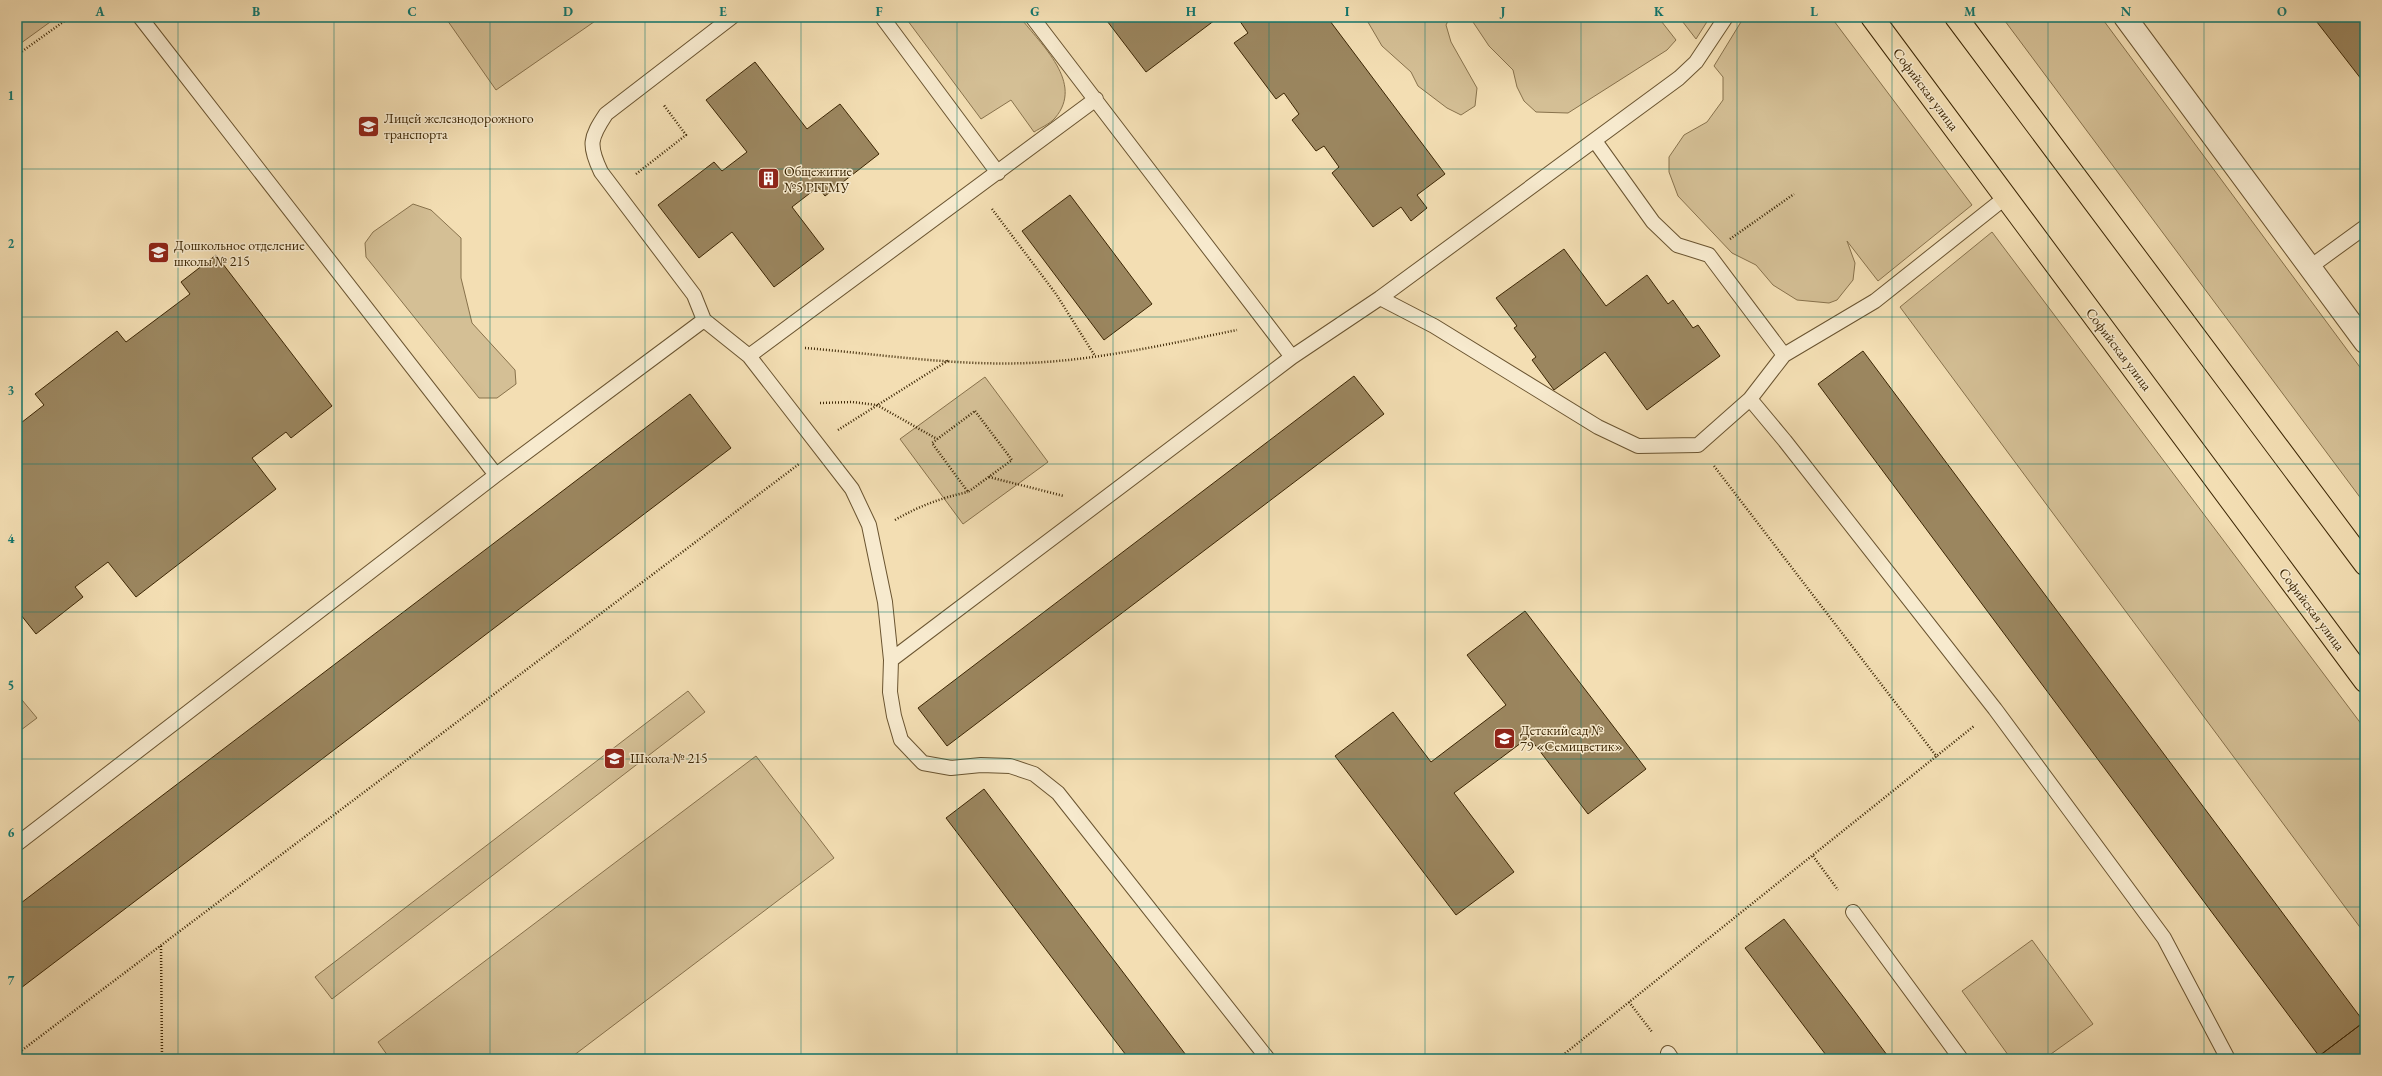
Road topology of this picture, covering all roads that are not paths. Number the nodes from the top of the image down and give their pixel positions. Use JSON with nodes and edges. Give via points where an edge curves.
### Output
{"nodes":[{"id":1,"x":140,"y":17,"type":"edge"},
{"id":2,"x":732,"y":17,"type":"edge"},
{"id":3,"x":882,"y":17,"type":"edge"},
{"id":4,"x":1032,"y":17,"type":"edge"},
{"id":5,"x":1726,"y":17,"type":"edge"},
{"id":6,"x":1872,"y":17,"type":"edge"},
{"id":7,"x":1956,"y":17,"type":"edge"},
{"id":8,"x":2125,"y":17,"type":"edge"},
{"id":9,"x":1096,"y":99,"type":"junction"},
{"id":10,"x":1595,"y":141,"type":"junction"},
{"id":11,"x":998,"y":173,"type":"junction"},
{"id":12,"x":2006,"y":198,"type":"junction"},
{"id":13,"x":2365,"y":227,"type":"edge"},
{"id":14,"x":2310,"y":267,"type":"junction"},
{"id":15,"x":1380,"y":298,"type":"junction"},
{"id":16,"x":704,"y":320,"type":"junction"},
{"id":17,"x":2365,"y":342,"type":"edge"},
{"id":18,"x":1784,"y":355,"type":"junction"},
{"id":19,"x":749,"y":356,"type":"junction"},
{"id":20,"x":1292,"y":357,"type":"junction"},
{"id":21,"x":1750,"y":399,"type":"junction"},
{"id":22,"x":496,"y":475,"type":"junction"},
{"id":23,"x":2365,"y":564,"type":"edge"},
{"id":24,"x":891,"y":660,"type":"junction"},
{"id":25,"x":2365,"y":681,"type":"edge"},
{"id":26,"x":17,"y":844,"type":"edge"},
{"id":27,"x":1853,"y":912,"type":"road end"},
{"id":28,"x":1268,"y":1059,"type":"edge"},
{"id":29,"x":1962,"y":1059,"type":"edge"},
{"id":30,"x":2228,"y":1059,"type":"edge"}],
"edges":[{"from":1,"to":22,"type":"lane"},
{"from":2,"to":16,"type":"lane","via":[[606,114],[594,132],[592,154],[601,172],[694,295]]},
{"from":3,"to":11,"type":"lane"},
{"from":4,"to":9,"type":"lane"},
{"from":5,"to":10,"type":"lane","via":[[1696,62],[1679,78]]},
{"from":6,"to":12,"type":"main road","name":"Софийская улица"},
{"from":7,"to":23,"type":"main road"},
{"from":8,"to":14,"type":"street"},
{"from":9,"to":11,"type":"lane"},
{"from":9,"to":20,"type":"lane"},
{"from":10,"to":15,"type":"lane"},
{"from":10,"to":18,"type":"lane","via":[[1653,222],[1677,245],[1709,255]]},
{"from":11,"to":19,"type":"lane"},
{"from":12,"to":18,"type":"lane","via":[[1875,301]]},
{"from":12,"to":25,"type":"main road","name":"Софийская улица"},
{"from":13,"to":14,"type":"lane"},
{"from":14,"to":17,"type":"street"},
{"from":15,"to":20,"type":"lane"},
{"from":15,"to":21,"type":"lane","via":[[1434,326],[1598,427],[1638,446],[1698,446]]},
{"from":16,"to":19,"type":"lane"},
{"from":16,"to":22,"type":"lane"},
{"from":18,"to":21,"type":"lane"},
{"from":19,"to":24,"type":"lane","via":[[852,489],[869,524],[885,602]]},
{"from":20,"to":24,"type":"lane"},
{"from":21,"to":30,"type":"lane","via":[[1995,709],[2164,938]]},
{"from":22,"to":26,"type":"lane"},
{"from":24,"to":28,"type":"lane","via":[[890,692],[901,740],[923,763],[951,768],[1010,766],[1034,774],[1058,793]]},
{"from":27,"to":29,"type":"lane"}]}
